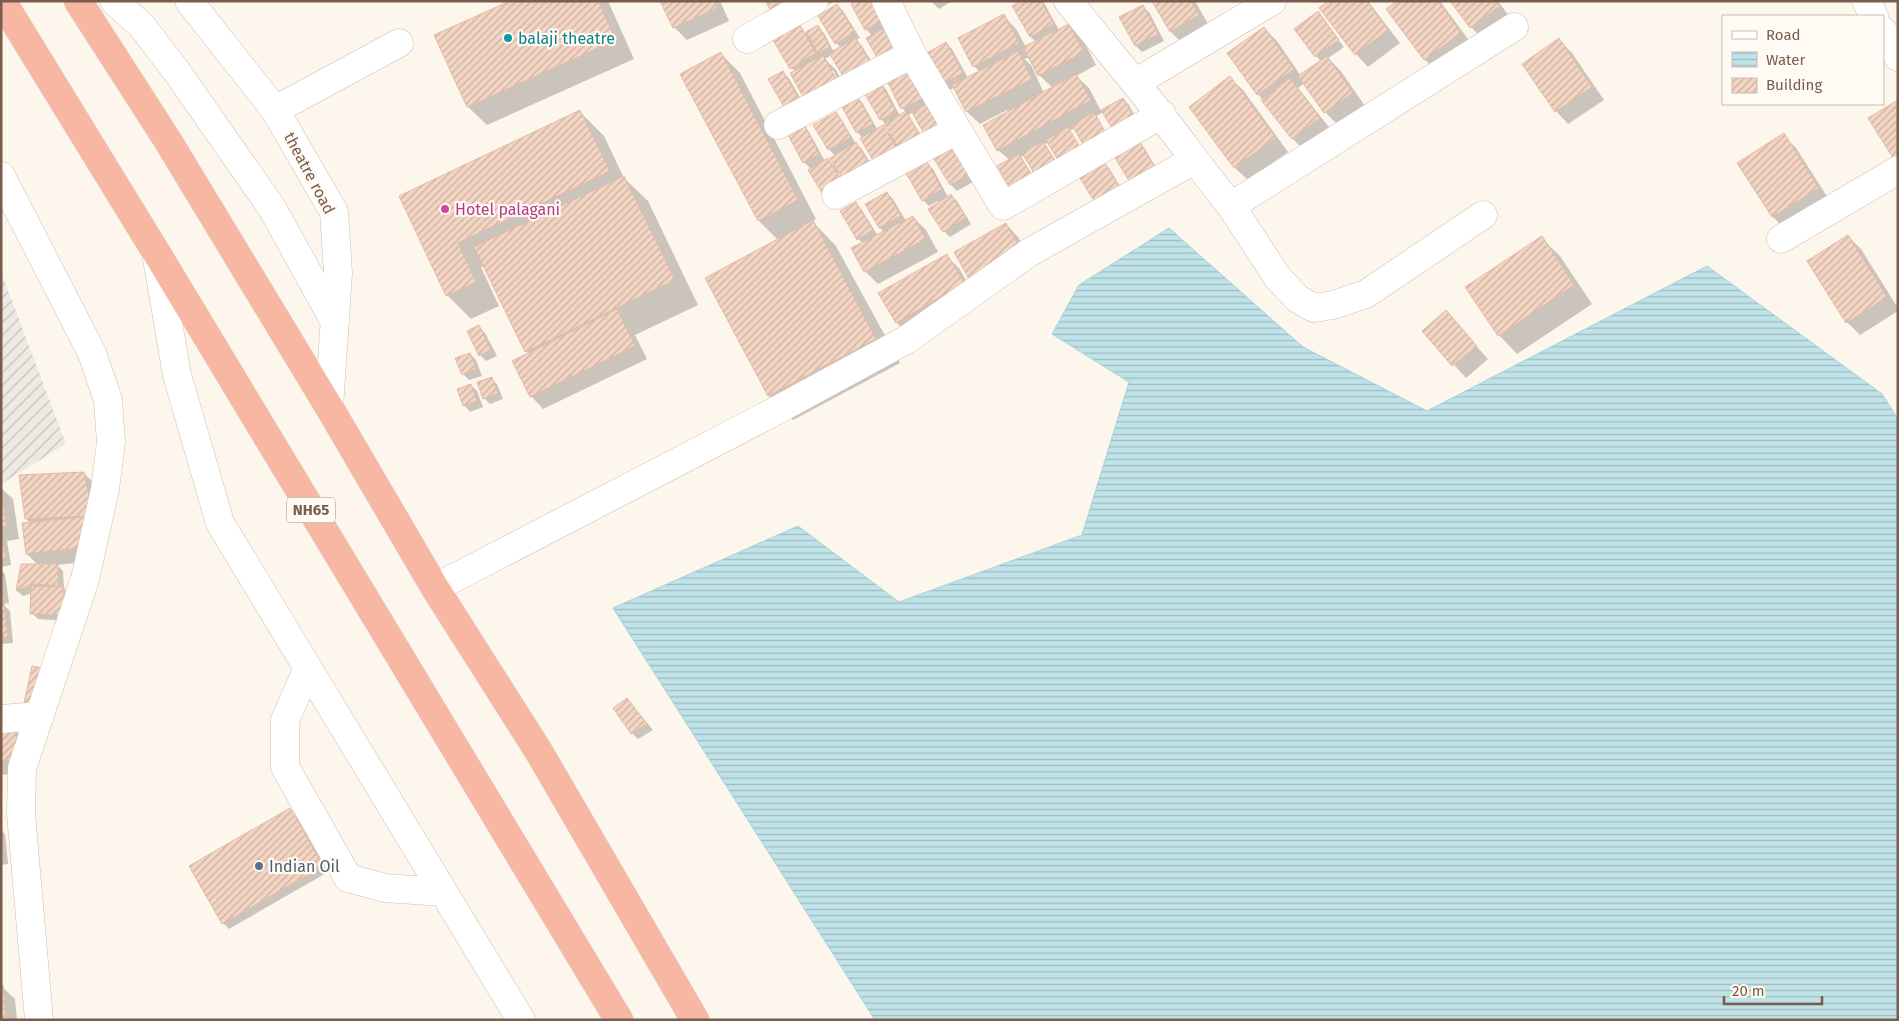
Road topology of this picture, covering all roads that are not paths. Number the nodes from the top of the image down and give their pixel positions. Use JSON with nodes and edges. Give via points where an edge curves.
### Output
{"nodes":[{"id":1,"x":2,"y":1,"type":"edge"},
{"id":2,"x":78,"y":1,"type":"edge"},
{"id":3,"x":114,"y":1,"type":"edge"},
{"id":4,"x":814,"y":1,"type":"edge"},
{"id":5,"x":886,"y":1,"type":"edge"},
{"id":6,"x":1068,"y":1,"type":"edge"},
{"id":7,"x":1272,"y":1,"type":"edge"},
{"id":8,"x":1866,"y":1,"type":"edge"},
{"id":9,"x":191,"y":2,"type":"edge"},
{"id":10,"x":1873,"y":15,"type":"edge"},
{"id":11,"x":1514,"y":27,"type":"dead end"},
{"id":12,"x":1884,"y":33,"type":"edge"},
{"id":13,"x":747,"y":39,"type":"dead end"},
{"id":14,"x":399,"y":43,"type":"dead end"},
{"id":15,"x":912,"y":54,"type":"junction"},
{"id":16,"x":1898,"y":57,"type":"edge"},
{"id":17,"x":1135,"y":83,"type":"junction"},
{"id":18,"x":275,"y":110,"type":"junction"},
{"id":19,"x":1162,"y":114,"type":"junction"},
{"id":20,"x":778,"y":125,"type":"dead end"},
{"id":21,"x":956,"y":130,"type":"junction"},
{"id":22,"x":1194,"y":160,"type":"junction"},
{"id":23,"x":1898,"y":170,"type":"edge"},
{"id":24,"x":1,"y":176,"type":"edge"},
{"id":25,"x":836,"y":195,"type":"dead end"},
{"id":26,"x":1231,"y":206,"type":"junction"},
{"id":27,"x":1483,"y":215,"type":"dead end"},
{"id":28,"x":1781,"y":239,"type":"dead end"},
{"id":29,"x":156,"y":252,"type":"junction"},
{"id":30,"x":335,"y":322,"type":"junction"},
{"id":31,"x":329,"y":407,"type":"junction"},
{"id":32,"x":435,"y":588,"type":"junction"},
{"id":33,"x":308,"y":668,"type":"junction"},
{"id":34,"x":40,"y":716,"type":"junction"},
{"id":35,"x":1,"y":719,"type":"edge"},
{"id":36,"x":11,"y":812,"type":"edge"},
{"id":37,"x":444,"y":892,"type":"junction"},
{"id":38,"x":39,"y":1020,"type":"edge"},
{"id":39,"x":521,"y":1020,"type":"edge"},
{"id":40,"x":619,"y":1020,"type":"edge"},
{"id":41,"x":695,"y":1020,"type":"edge"}],
"edges":[{"from":1,"to":29,"type":"highway","number":"NH65"},
{"from":2,"to":31,"type":"highway","via":[[168,141]]},
{"from":3,"to":30,"type":"street","via":[[142,26],[266,200]]},
{"from":4,"to":13,"type":"street"},
{"from":5,"to":15,"type":"street"},
{"from":6,"to":17,"type":"street"},
{"from":7,"to":17,"type":"street"},
{"from":8,"to":10,"type":"street"},
{"from":9,"to":18,"type":"street","name":"theatre road"},
{"from":11,"to":26,"type":"street"},
{"from":12,"to":16,"type":"street"},
{"from":14,"to":18,"type":"street"},
{"from":15,"to":20,"type":"street"},
{"from":15,"to":21,"type":"street"},
{"from":17,"to":19,"type":"street"},
{"from":18,"to":30,"type":"street","name":"theatre road","via":[[334,212],[338,273]]},
{"from":19,"to":21,"type":"street","via":[[1003,206]]},
{"from":19,"to":22,"type":"street"},
{"from":21,"to":25,"type":"street"},
{"from":22,"to":26,"type":"street"},
{"from":22,"to":32,"type":"street","via":[[1030,252],[906,340]]},
{"from":23,"to":28,"type":"street"},
{"from":24,"to":34,"type":"street","via":[[92,353],[109,408],[111,442],[104,498],[86,578]]},
{"from":26,"to":27,"type":"street","via":[[1278,278],[1298,299],[1314,308],[1366,294]]},
{"from":29,"to":33,"type":"street","via":[[177,375],[220,522]]},
{"from":29,"to":40,"type":"highway","number":"NH65"},
{"from":30,"to":31,"type":"street","name":"theatre road"},
{"from":31,"to":32,"type":"highway"},
{"from":32,"to":41,"type":"highway","via":[[539,752]]},
{"from":33,"to":37,"type":"street"},
{"from":33,"to":37,"type":"street","via":[[285,720],[285,766],[348,878],[385,888]]},
{"from":34,"to":35,"type":"street"},
{"from":34,"to":36,"type":"street"},
{"from":36,"to":38,"type":"street"},
{"from":37,"to":39,"type":"street"}]}
